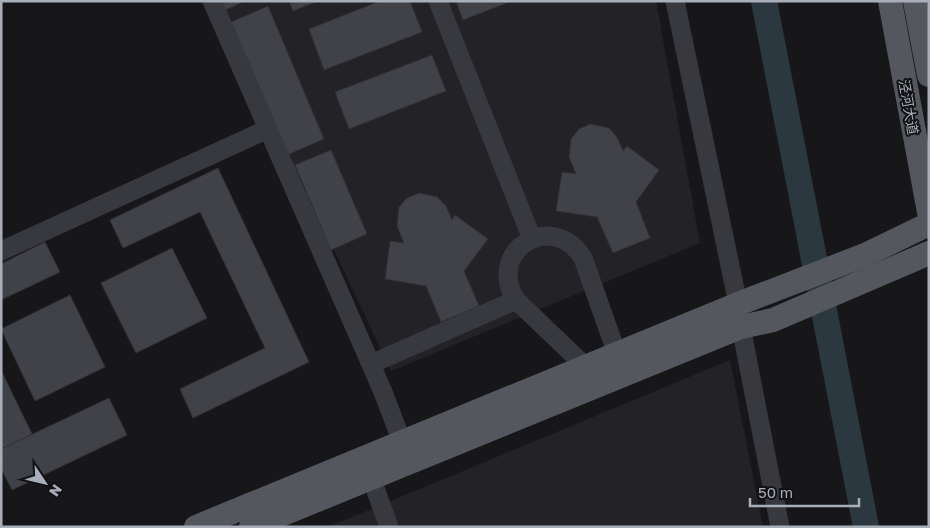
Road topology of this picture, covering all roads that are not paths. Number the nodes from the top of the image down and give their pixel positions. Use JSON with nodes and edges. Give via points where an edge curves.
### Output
{"nodes":[{"id":1,"x":212,"y":1,"type":"edge"},
{"id":2,"x":438,"y":1,"type":"edge"},
{"id":3,"x":675,"y":1,"type":"edge"},
{"id":4,"x":890,"y":1,"type":"edge"},
{"id":5,"x":915,"y":1,"type":"edge"},
{"id":6,"x":929,"y":74,"type":"edge"},
{"id":7,"x":268,"y":129,"type":"junction"},
{"id":8,"x":929,"y":212,"type":"edge"},
{"id":9,"x":929,"y":224,"type":"edge"},
{"id":10,"x":532,"y":239,"type":"junction"},
{"id":11,"x":1,"y":251,"type":"edge"},
{"id":12,"x":929,"y":253,"type":"edge"},
{"id":13,"x":516,"y":300,"type":"junction"},
{"id":14,"x":739,"y":315,"type":"junction"},
{"id":15,"x":617,"y":354,"type":"junction"},
{"id":16,"x":371,"y":364,"type":"junction"},
{"id":17,"x":586,"y":367,"type":"junction"},
{"id":18,"x":406,"y":452,"type":"junction"},
{"id":19,"x":367,"y":468,"type":"junction"},
{"id":20,"x":196,"y":527,"type":"edge"},
{"id":21,"x":251,"y":527,"type":"edge"},
{"id":22,"x":389,"y":527,"type":"edge"},
{"id":23,"x":780,"y":527,"type":"edge"}],
"edges":[{"from":1,"to":7,"type":"street"},
{"from":2,"to":10,"type":"street"},
{"from":3,"to":14,"type":"street"},
{"from":4,"to":8,"type":"main road","name":"泾河大道"},
{"from":5,"to":6,"type":"main road","name":"泾河大道"},
{"from":7,"to":11,"type":"street"},
{"from":7,"to":16,"type":"street"},
{"from":9,"to":14,"type":"main road","via":[[865,255],[769,293]]},
{"from":10,"to":13,"type":"street","via":[[517,250],[509,266],[509,284]]},
{"from":10,"to":15,"type":"street","via":[[557,237],[579,250]]},
{"from":12,"to":14,"type":"main road","via":[[773,320]]},
{"from":13,"to":16,"type":"street"},
{"from":13,"to":17,"type":"street"},
{"from":14,"to":15,"type":"main road"},
{"from":14,"to":18,"type":"main road"},
{"from":14,"to":23,"type":"street"},
{"from":15,"to":17,"type":"main road"},
{"from":16,"to":18,"type":"street"},
{"from":17,"to":18,"type":"main road"},
{"from":18,"to":19,"type":"main road"},
{"from":19,"to":20,"type":"main road"},
{"from":19,"to":21,"type":"main road"},
{"from":19,"to":22,"type":"street"}]}
